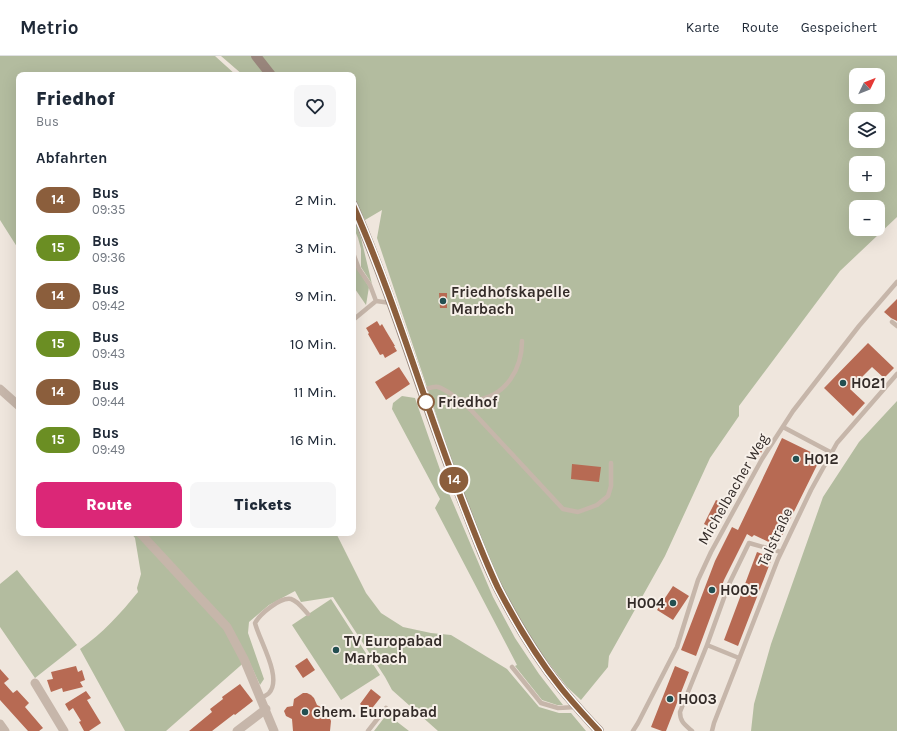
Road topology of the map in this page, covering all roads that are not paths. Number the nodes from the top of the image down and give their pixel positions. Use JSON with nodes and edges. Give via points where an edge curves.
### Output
{"nodes":[{"id":1,"x":256,"y":56,"type":"edge"},
{"id":2,"x":269,"y":72,"type":"edge"},
{"id":3,"x":356,"y":212,"type":"edge"},
{"id":4,"x":356,"y":261,"type":"edge"},
{"id":5,"x":897,"y":282,"type":"edge"},
{"id":6,"x":376,"y":301,"type":"junction"},
{"id":7,"x":393,"y":304,"type":"junction"},
{"id":8,"x":356,"y":318,"type":"edge"},
{"id":9,"x":892,"y":322,"type":"dead end"},
{"id":10,"x":897,"y":326,"type":"edge"},
{"id":11,"x":522,"y":341,"type":"dead end"},
{"id":12,"x":897,"y":374,"type":"edge"},
{"id":13,"x":0,"y":389,"type":"edge"},
{"id":14,"x":422,"y":390,"type":"junction"},
{"id":15,"x":457,"y":399,"type":"junction"},
{"id":16,"x":16,"y":403,"type":"edge"},
{"id":17,"x":783,"y":427,"type":"junction"},
{"id":18,"x":832,"y":453,"type":"junction"},
{"id":19,"x":611,"y":462,"type":"dead end"},
{"id":20,"x":143,"y":536,"type":"edge"},
{"id":21,"x":781,"y":552,"type":"junction"},
{"id":22,"x":308,"y":614,"type":"dead end"},
{"id":23,"x":707,"y":645,"type":"junction"},
{"id":24,"x":739,"y":658,"type":"junction"},
{"id":25,"x":512,"y":667,"type":"dead end"},
{"id":26,"x":35,"y":683,"type":"dead end"},
{"id":27,"x":261,"y":698,"type":"junction"},
{"id":28,"x":577,"y":707,"type":"junction"},
{"id":29,"x":386,"y":708,"type":"dead end"},
{"id":30,"x":266,"y":709,"type":"junction"},
{"id":31,"x":0,"y":724,"type":"edge"},
{"id":32,"x":5,"y":731,"type":"edge"},
{"id":33,"x":64,"y":731,"type":"edge"},
{"id":34,"x":237,"y":731,"type":"edge"},
{"id":35,"x":274,"y":731,"type":"edge"},
{"id":36,"x":368,"y":731,"type":"edge"},
{"id":37,"x":599,"y":731,"type":"edge"},
{"id":38,"x":632,"y":731,"type":"edge"},
{"id":39,"x":692,"y":731,"type":"edge"},
{"id":40,"x":712,"y":731,"type":"edge"}],
"edges":[{"from":1,"to":2,"type":"main road"},
{"from":3,"to":7,"type":"main road"},
{"from":4,"to":6,"type":"lane"},
{"from":5,"to":17,"type":"lane","name":"Michelbacher Weg","via":[[859,326]]},
{"from":6,"to":7,"type":"lane"},
{"from":6,"to":8,"type":"lane"},
{"from":7,"to":14,"type":"main road"},
{"from":9,"to":10,"type":"lane"},
{"from":11,"to":15,"type":"lane","via":[[517,369],[509,382],[487,397],[476,400]]},
{"from":12,"to":18,"type":"lane","name":"Talstraße"},
{"from":13,"to":16,"type":"street"},
{"from":14,"to":15,"type":"lane","via":[[438,387]]},
{"from":14,"to":28,"type":"main road","via":[[455,482],[499,589],[532,647]]},
{"from":15,"to":19,"type":"lane","via":[[471,410],[563,509],[578,512],[597,505],[608,496],[611,486]]},
{"from":17,"to":18,"type":"lane"},
{"from":17,"to":38,"type":"lane","name":"Michelbacher Weg","via":[[762,459],[711,552],[696,588],[677,648]]},
{"from":18,"to":21,"type":"lane","name":"Talstraße"},
{"from":20,"to":27,"type":"street","via":[[227,627]]},
{"from":21,"to":23,"type":"lane","via":[[749,543],[729,584]]},
{"from":21,"to":24,"type":"lane","name":"Talstraße"},
{"from":22,"to":27,"type":"lane","via":[[295,601],[286,599],[258,617],[255,623],[272,668],[274,682],[269,693]]},
{"from":23,"to":24,"type":"lane"},
{"from":23,"to":39,"type":"lane","via":[[680,712],[683,724]]},
{"from":24,"to":40,"type":"lane","name":"Talstraße"},
{"from":25,"to":28,"type":"lane","via":[[541,703],[558,708]]},
{"from":26,"to":33,"type":"street"},
{"from":27,"to":30,"type":"street"},
{"from":28,"to":37,"type":"main road"},
{"from":29,"to":36,"type":"lane"},
{"from":30,"to":34,"type":"street"},
{"from":30,"to":35,"type":"street"},
{"from":31,"to":32,"type":"street"}]}
